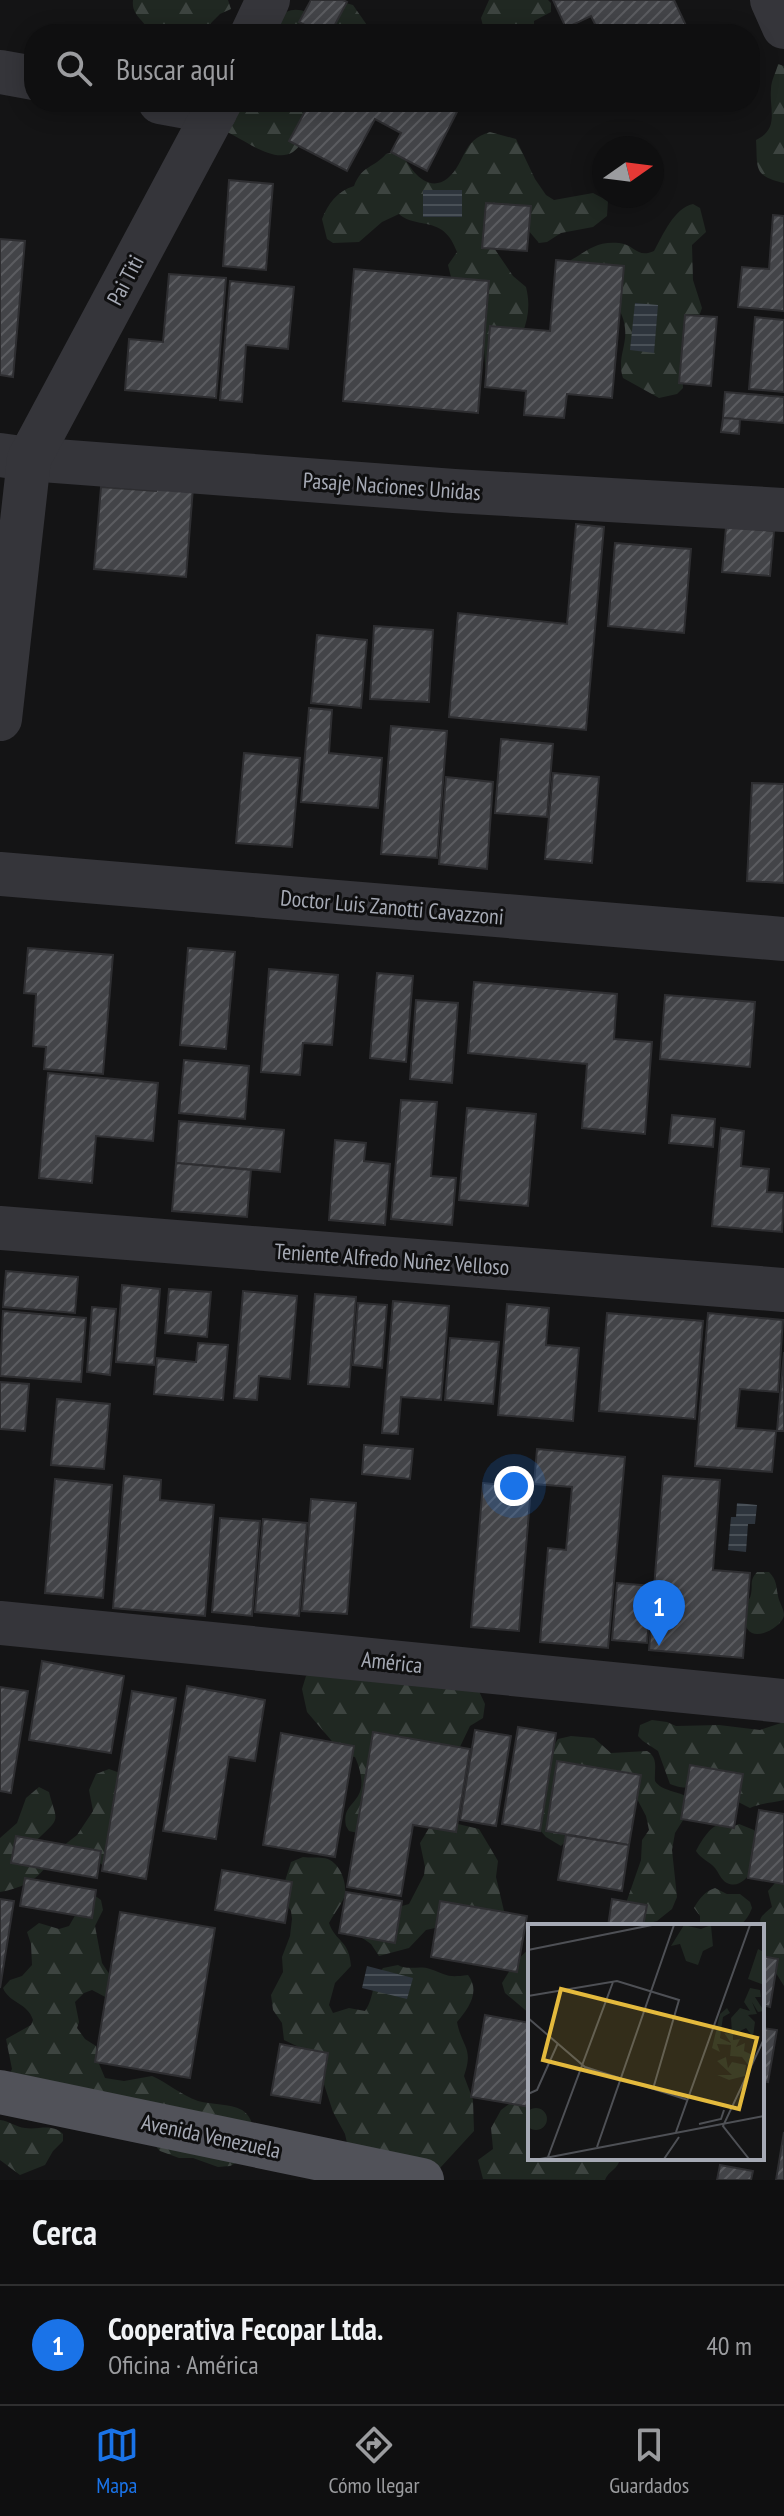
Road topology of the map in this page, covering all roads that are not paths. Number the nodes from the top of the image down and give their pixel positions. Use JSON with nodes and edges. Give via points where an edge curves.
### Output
{"nodes":[{"id":1,"x":268,"y":0,"type":"edge"},
{"id":2,"x":772,"y":0,"type":"edge"},
{"id":3,"x":257,"y":24,"type":"edge"},
{"id":4,"x":784,"y":27,"type":"edge"},
{"id":5,"x":0,"y":72,"type":"edge"},
{"id":6,"x":24,"y":76,"type":"edge"},
{"id":7,"x":214,"y":112,"type":"edge"},
{"id":8,"x":15,"y":457,"type":"edge"},
{"id":9,"x":784,"y":510,"type":"edge"},
{"id":10,"x":0,"y":719,"type":"edge"},
{"id":11,"x":0,"y":874,"type":"edge"},
{"id":12,"x":784,"y":939,"type":"edge"},
{"id":13,"x":0,"y":1228,"type":"edge"},
{"id":14,"x":784,"y":1290,"type":"edge"},
{"id":15,"x":0,"y":1623,"type":"edge"},
{"id":16,"x":784,"y":1701,"type":"edge"},
{"id":17,"x":0,"y":2092,"type":"edge"},
{"id":18,"x":422,"y":2180,"type":"edge"}],
"edges":[{"from":1,"to":3,"type":"street"},
{"from":2,"to":4,"type":"street"},
{"from":5,"to":6,"type":"street"},
{"from":7,"to":8,"type":"street","name":"Pai Titi"},
{"from":8,"to":9,"type":"street","name":"Pasaje Naciones Unidas"},
{"from":8,"to":10,"type":"street"},
{"from":11,"to":12,"type":"street","name":"Doctor Luis Zanotti Cavazzoni"},
{"from":13,"to":14,"type":"street","name":"Teniente Alfredo Nuñez Velloso"},
{"from":15,"to":16,"type":"street","name":"América"},
{"from":17,"to":18,"type":"main road","name":"Avenida Venezuela"}]}
